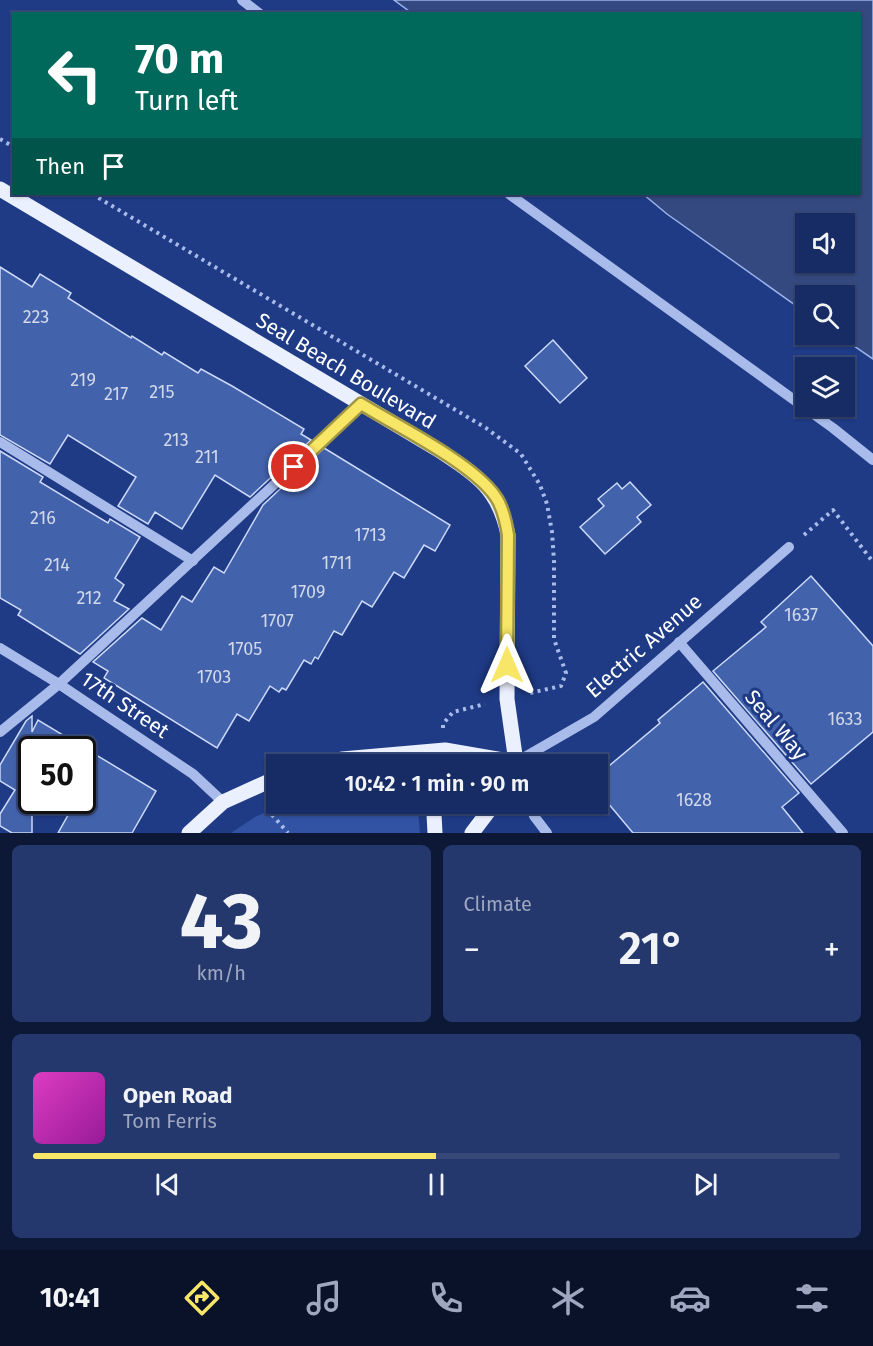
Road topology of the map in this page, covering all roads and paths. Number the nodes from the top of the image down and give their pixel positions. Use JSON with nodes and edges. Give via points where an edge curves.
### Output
{"nodes":[{"id":1,"x":242,"y":0,"type":"edge"},
{"id":2,"x":257,"y":12,"type":"edge"},
{"id":3,"x":0,"y":189,"type":"edge"},
{"id":4,"x":510,"y":195,"type":"edge"},
{"id":5,"x":361,"y":404,"type":"junction"},
{"id":6,"x":0,"y":442,"type":"edge"},
{"id":7,"x":873,"y":460,"type":"edge"},
{"id":8,"x":789,"y":547,"type":"joint"},
{"id":9,"x":193,"y":561,"type":"junction"},
{"id":10,"x":873,"y":562,"type":"edge"},
{"id":11,"x":554,"y":639,"type":"dead end"},
{"id":12,"x":680,"y":642,"type":"junction"},
{"id":13,"x":0,"y":648,"type":"edge"},
{"id":14,"x":59,"y":684,"type":"junction"},
{"id":15,"x":507,"y":699,"type":"junction"},
{"id":16,"x":0,"y":732,"type":"edge"},
{"id":17,"x":446,"y":750,"type":"junction"},
{"id":18,"x":391,"y":754,"type":"edge"},
{"id":19,"x":466,"y":754,"type":"edge"},
{"id":20,"x":515,"y":754,"type":"edge"},
{"id":21,"x":533,"y":754,"type":"edge"},
{"id":22,"x":266,"y":782,"type":"edge"},
{"id":23,"x":250,"y":789,"type":"junction"},
{"id":24,"x":223,"y":801,"type":"junction"},
{"id":25,"x":434,"y":814,"type":"edge"},
{"id":26,"x":486,"y":814,"type":"edge"},
{"id":27,"x":533,"y":814,"type":"edge"},
{"id":28,"x":189,"y":833,"type":"edge"},
{"id":29,"x":288,"y":833,"type":"edge"},
{"id":30,"x":435,"y":833,"type":"edge"},
{"id":31,"x":472,"y":833,"type":"edge"},
{"id":32,"x":547,"y":833,"type":"edge"},
{"id":33,"x":843,"y":833,"type":"edge"}],
"edges":[{"from":1,"to":2,"type":"street"},
{"from":3,"to":5,"type":"main road","name":"Seal Beach Boulevard"},
{"from":4,"to":7,"type":"street"},
{"from":5,"to":9,"type":"street"},
{"from":5,"to":15,"type":"main road","name":"Seal Beach Boulevard","via":[[470,471],[495,496],[508,535]]},
{"from":6,"to":9,"type":"street"},
{"from":8,"to":10,"type":"path","via":[[833,510]]},
{"from":8,"to":12,"type":"street","name":"Electric Avenue"},
{"from":9,"to":14,"type":"street"},
{"from":11,"to":15,"type":"path","via":[[566,673],[561,686]]},
{"from":12,"to":21,"type":"street","name":"Electric Avenue","via":[[594,717]]},
{"from":12,"to":33,"type":"street","name":"Seal Way"},
{"from":13,"to":14,"type":"street","name":"17th Street"},
{"from":14,"to":16,"type":"street"},
{"from":14,"to":24,"type":"street","name":"17th Street","via":[[193,774]]},
{"from":15,"to":17,"type":"path","via":[[453,712],[443,724]]},
{"from":15,"to":20,"type":"main road","name":"Seal Beach Boulevard"},
{"from":17,"to":18,"type":"main road"},
{"from":17,"to":19,"type":"main road"},
{"from":22,"to":23,"type":"main road"},
{"from":23,"to":24,"type":"main road"},
{"from":23,"to":29,"type":"path"},
{"from":24,"to":28,"type":"main road"},
{"from":25,"to":30,"type":"main road"},
{"from":26,"to":31,"type":"main road"},
{"from":27,"to":32,"type":"street"}]}
